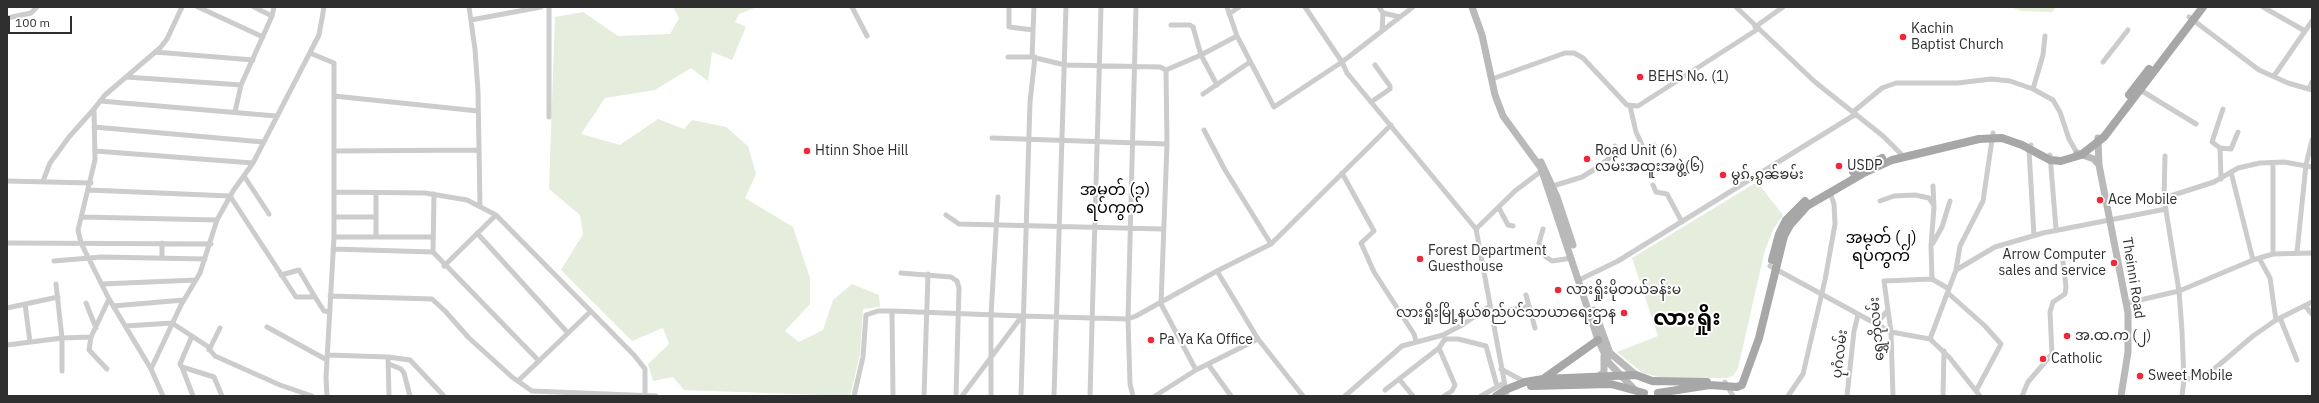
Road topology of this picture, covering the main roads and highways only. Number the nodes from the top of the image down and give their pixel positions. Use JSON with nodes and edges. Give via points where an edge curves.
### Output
{"nodes":[{"id":1,"x":1472,"y":7,"type":"edge"},
{"id":2,"x":1476,"y":7,"type":"edge"},
{"id":3,"x":2197,"y":7,"type":"edge"},
{"id":4,"x":2203,"y":7,"type":"edge"},
{"id":5,"x":2191,"y":18,"type":"junction"},
{"id":6,"x":1494,"y":78,"type":"junction"},
{"id":7,"x":2098,"y":140,"type":"junction"},
{"id":8,"x":1903,"y":154,"type":"junction"},
{"id":9,"x":2079,"y":154,"type":"junction"},
{"id":10,"x":2099,"y":166,"type":"junction"},
{"id":11,"x":1543,"y":169,"type":"junction"},
{"id":12,"x":1773,"y":268,"type":"junction"},
{"id":13,"x":1581,"y":280,"type":"junction"},
{"id":14,"x":1598,"y":340,"type":"junction"},
{"id":15,"x":1604,"y":354,"type":"junction"},
{"id":16,"x":1636,"y":375,"type":"junction"},
{"id":17,"x":1598,"y":376,"type":"junction"},
{"id":18,"x":1620,"y":377,"type":"junction"},
{"id":19,"x":1543,"y":379,"type":"junction"},
{"id":20,"x":1653,"y":381,"type":"junction"},
{"id":21,"x":1726,"y":384,"type":"junction"},
{"id":22,"x":1634,"y":389,"type":"junction"},
{"id":23,"x":1505,"y":392,"type":"edge"},
{"id":24,"x":1673,"y":393,"type":"edge"},
{"id":25,"x":1645,"y":394,"type":"edge"},
{"id":26,"x":1657,"y":395,"type":"edge"},
{"id":27,"x":1496,"y":396,"type":"edge"},
{"id":28,"x":2121,"y":396,"type":"edge"}],
"edges":[{"from":1,"to":6,"type":"main road"},
{"from":2,"to":6,"type":"main road"},
{"from":3,"to":5,"type":"main road"},
{"from":4,"to":5,"type":"main road"},
{"from":5,"to":7,"type":"main road"},
{"from":6,"to":11,"type":"main road","via":[[1495,95],[1503,116]]},
{"from":7,"to":9,"type":"main road"},
{"from":7,"to":10,"type":"main road","name":"Theinni Road"},
{"from":8,"to":9,"type":"main road","via":[[1993,135],[2061,160]]},
{"from":8,"to":12,"type":"main road","via":[[1807,206],[1790,225]]},
{"from":8,"to":12,"type":"main road","via":[[1870,163],[1803,202],[1782,226]]},
{"from":9,"to":10,"type":"main road","via":[[2094,160]]},
{"from":10,"to":28,"type":"main road","name":"Theinni Road","via":[[2127,303],[2128,352]]},
{"from":11,"to":13,"type":"main road"},
{"from":11,"to":13,"type":"main road","via":[[1553,186]]},
{"from":12,"to":21,"type":"main road","via":[[1759,338],[1746,380],[1737,387]]},
{"from":13,"to":14,"type":"main road"},
{"from":13,"to":16,"type":"main road","via":[[1610,352]]},
{"from":14,"to":15,"type":"main road"},
{"from":14,"to":19,"type":"main road"},
{"from":15,"to":17,"type":"main road","via":[[1604,372]]},
{"from":15,"to":18,"type":"main road"},
{"from":16,"to":18,"type":"main road"},
{"from":16,"to":20,"type":"main road"},
{"from":17,"to":18,"type":"main road"},
{"from":17,"to":19,"type":"main road"},
{"from":18,"to":22,"type":"main road"},
{"from":19,"to":23,"type":"main road","via":[[1525,382]]},
{"from":20,"to":21,"type":"main road"},
{"from":20,"to":25,"type":"main road","via":[[1643,385]]},
{"from":20,"to":26,"type":"main road","via":[[1658,386]]},
{"from":21,"to":24,"type":"main road"},
{"from":22,"to":23,"type":"main road","via":[[1611,384],[1541,385]]},
{"from":22,"to":25,"type":"main road"},
{"from":23,"to":27,"type":"main road"},
{"from":24,"to":26,"type":"main road"}]}
